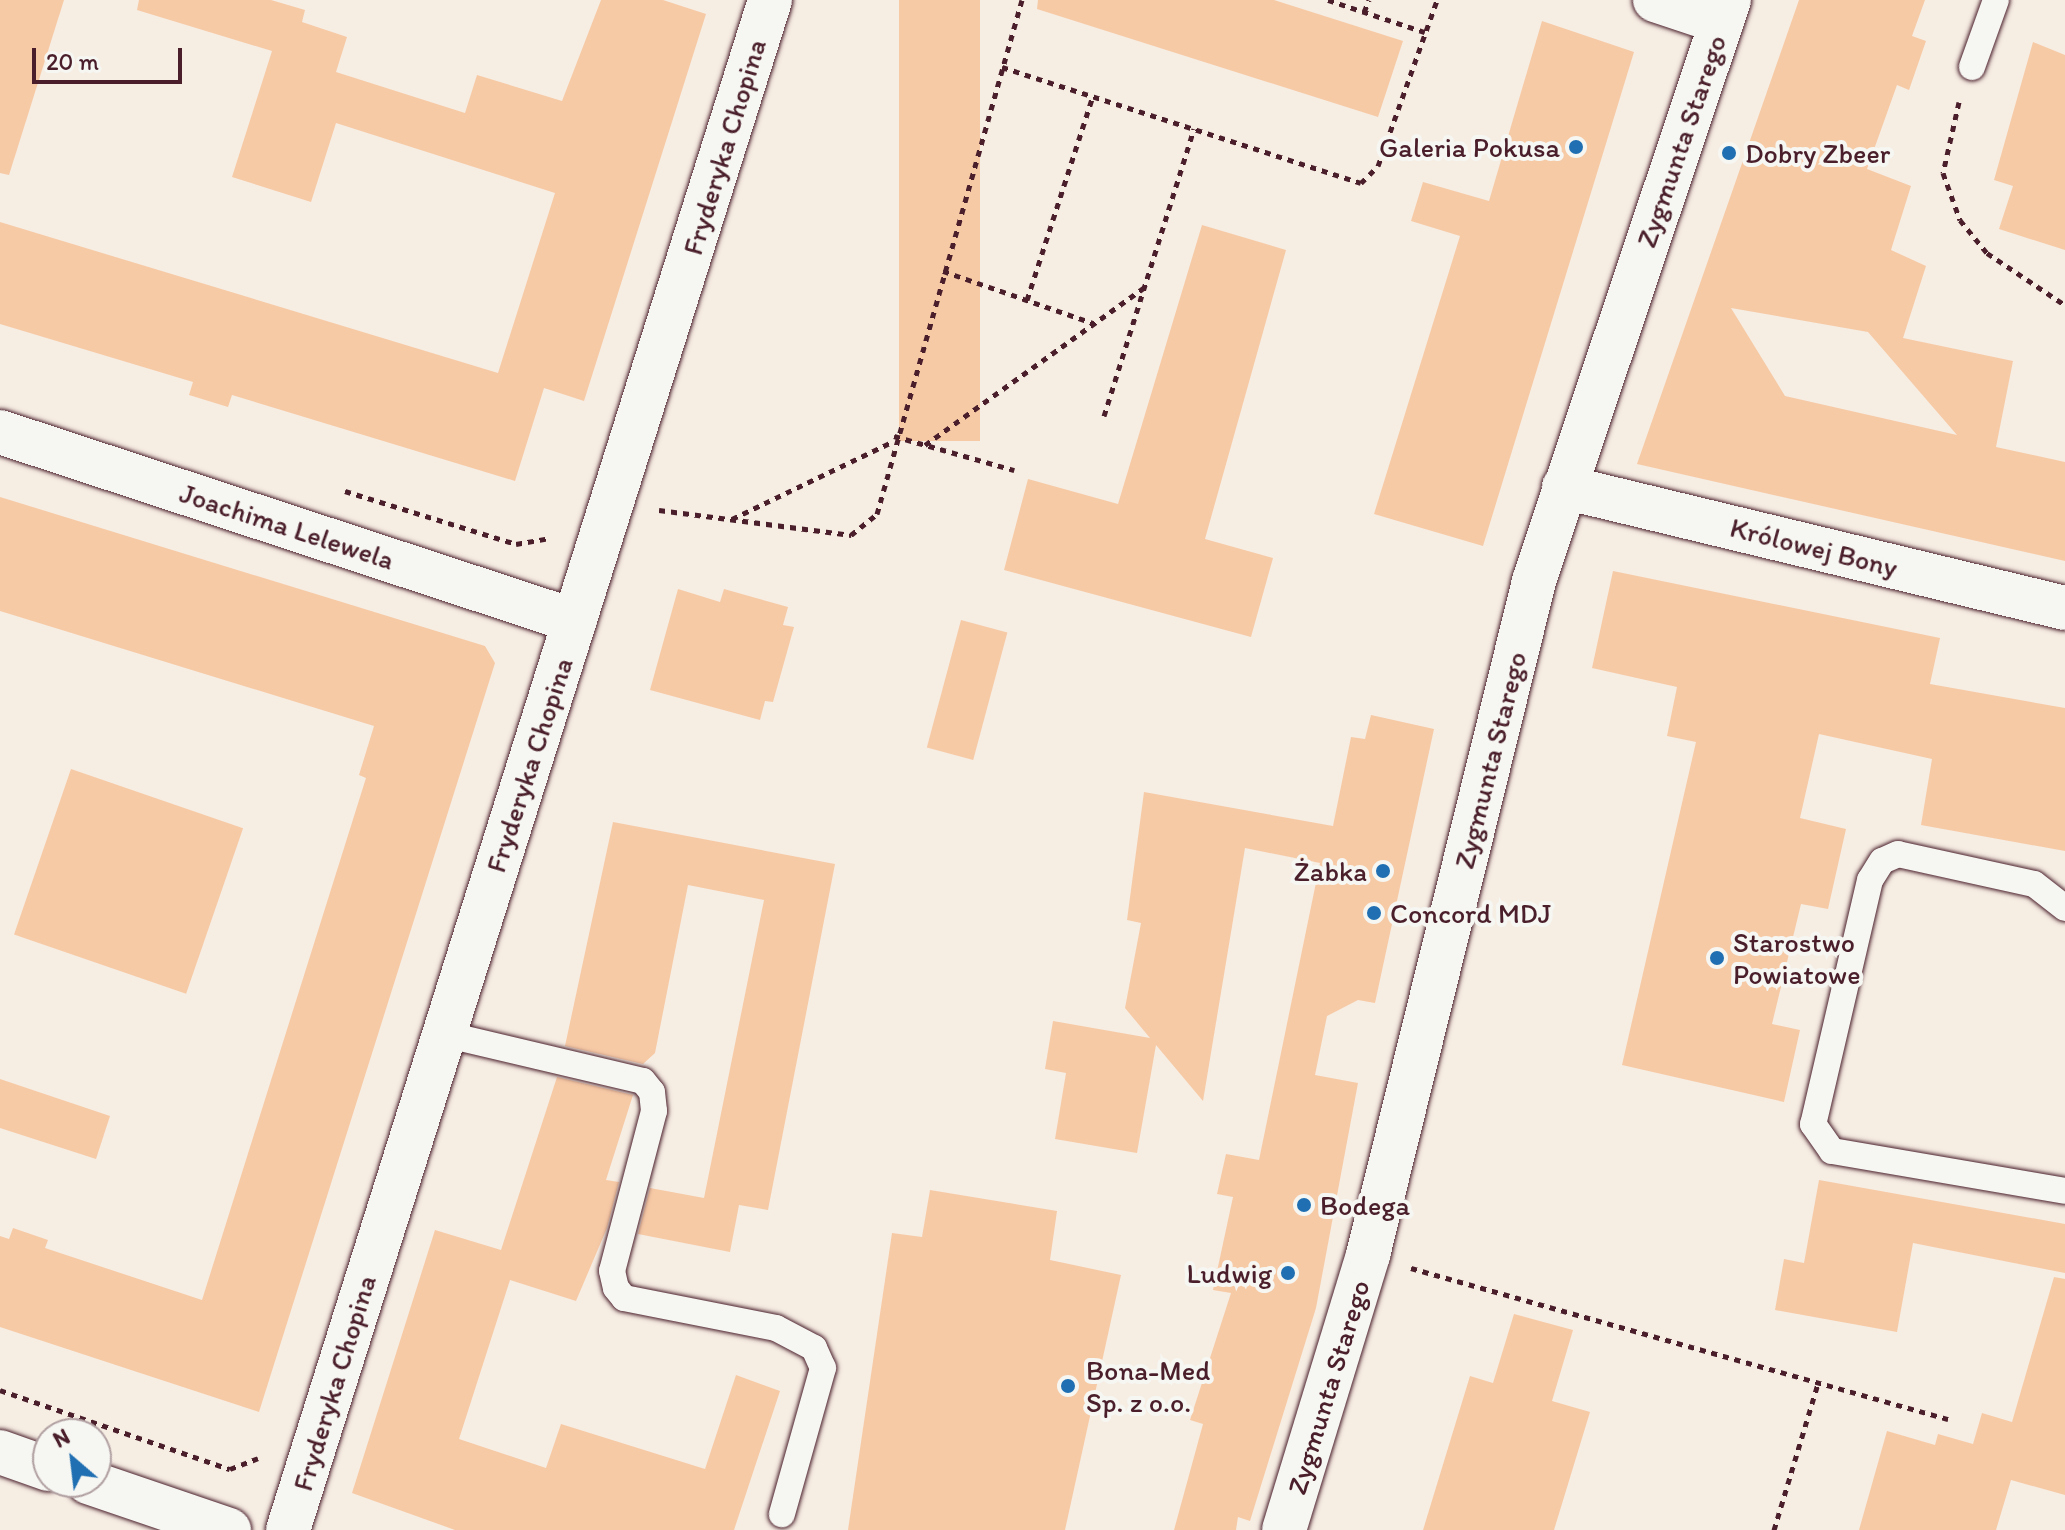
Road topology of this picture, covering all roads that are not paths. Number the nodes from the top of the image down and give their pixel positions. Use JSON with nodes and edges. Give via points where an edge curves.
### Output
{"nodes":[{"id":1,"x":770,"y":0,"type":"edge"},
{"id":2,"x":1655,"y":0,"type":"edge"},
{"id":3,"x":1996,"y":0,"type":"edge"},
{"id":4,"x":1725,"y":11,"type":"edge"},
{"id":5,"x":1972,"y":67,"type":"road end"},
{"id":6,"x":0,"y":432,"type":"edge"},
{"id":7,"x":1564,"y":487,"type":"junction"},
{"id":8,"x":2065,"y":608,"type":"edge"},
{"id":9,"x":575,"y":621,"type":"junction"},
{"id":10,"x":2065,"y":908,"type":"edge"},
{"id":11,"x":444,"y":1034,"type":"junction"},
{"id":12,"x":2065,"y":1191,"type":"edge"},
{"id":13,"x":0,"y":1452,"type":"edge"},
{"id":14,"x":32,"y":1463,"type":"edge"},
{"id":15,"x":112,"y":1490,"type":"edge"},
{"id":16,"x":782,"y":1514,"type":"dead end"},
{"id":17,"x":229,"y":1530,"type":"edge"},
{"id":18,"x":288,"y":1530,"type":"edge"},
{"id":19,"x":1284,"y":1530,"type":"edge"}],
"edges":[{"from":1,"to":9,"type":"street","name":"Fryderyka Chopina"},
{"from":2,"to":4,"type":"street"},
{"from":3,"to":5,"type":"lane"},
{"from":4,"to":7,"type":"street","name":"Zygmunta Starego"},
{"from":6,"to":9,"type":"street","name":"Joachima Lelewela"},
{"from":7,"to":8,"type":"street","name":"Królowej Bony"},
{"from":7,"to":19,"type":"street","name":"Zygmunta Starego","via":[[1368,1255]]},
{"from":9,"to":11,"type":"street","name":"Fryderyka Chopina"},
{"from":10,"to":12,"type":"lane","via":[[2034,884],[1898,854],[1882,861],[1870,880],[1813,1124],[1832,1151]]},
{"from":11,"to":16,"type":"lane","via":[[643,1081],[652,1092],[654,1111],[612,1271],[616,1288],[624,1298],[776,1328],[814,1348],[823,1368]]},
{"from":11,"to":18,"type":"street","name":"Fryderyka Chopina"},
{"from":13,"to":14,"type":"street"},
{"from":15,"to":17,"type":"street"}]}
